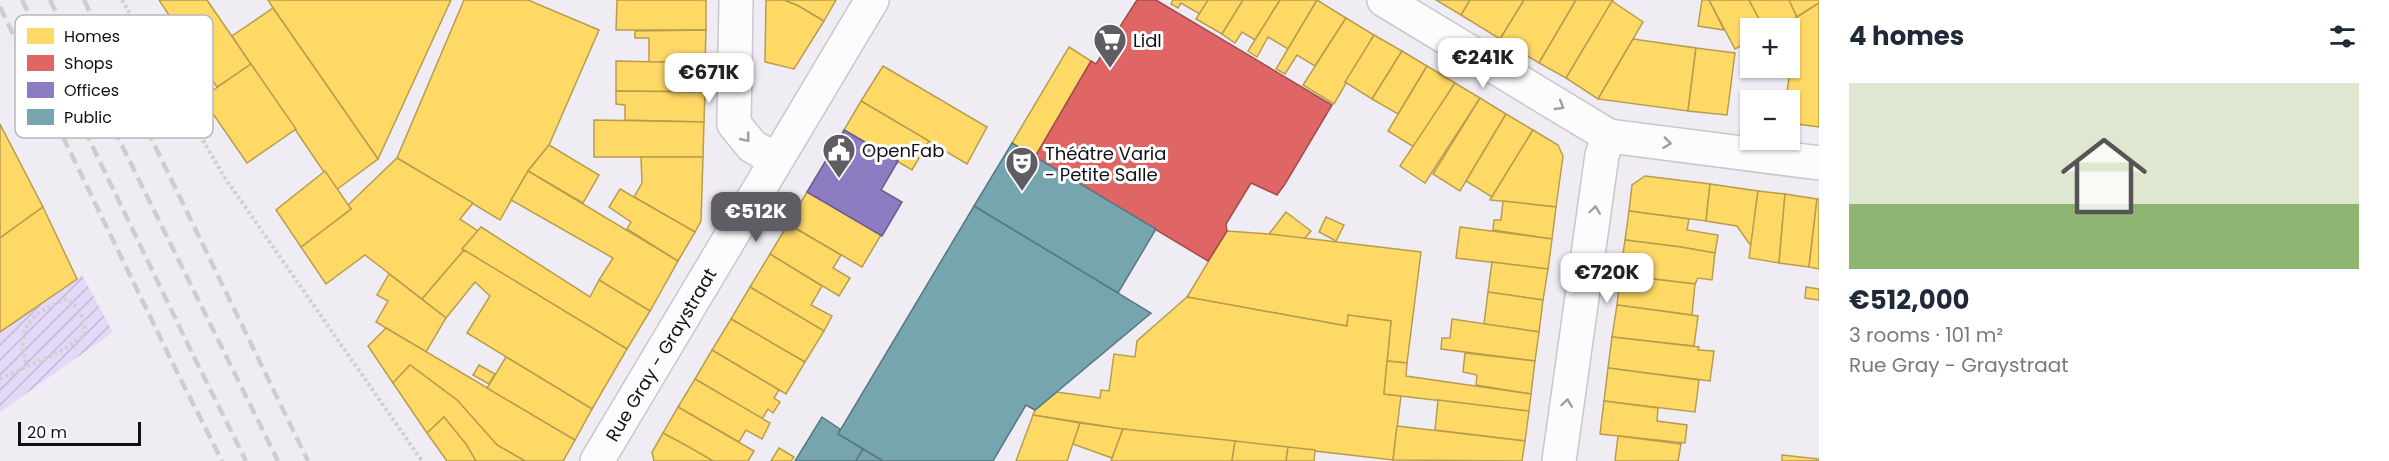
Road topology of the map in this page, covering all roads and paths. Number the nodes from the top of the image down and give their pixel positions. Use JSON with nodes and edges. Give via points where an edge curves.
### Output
{"nodes":[{"id":1,"x":122,"y":0,"type":"edge"},
{"id":2,"x":736,"y":0,"type":"edge"},
{"id":3,"x":872,"y":0,"type":"edge"},
{"id":4,"x":1384,"y":0,"type":"edge"},
{"id":5,"x":131,"y":15,"type":"edge"},
{"id":6,"x":1609,"y":136,"type":"junction"},
{"id":7,"x":202,"y":138,"type":"edge"},
{"id":8,"x":776,"y":160,"type":"junction"},
{"id":9,"x":1819,"y":163,"type":"edge"},
{"id":10,"x":27,"y":365,"type":"junction"},
{"id":11,"x":0,"y":379,"type":"edge"},
{"id":12,"x":423,"y":461,"type":"edge"},
{"id":13,"x":597,"y":461,"type":"edge"},
{"id":14,"x":1559,"y":461,"type":"edge"}],
"edges":[{"from":1,"to":5,"type":"path"},
{"from":2,"to":8,"type":"street","one_way":true,"via":[[734,124],[752,146]]},
{"from":3,"to":8,"type":"street","name":"Rue Gray - Graystraat"},
{"from":4,"to":6,"type":"street","one_way":true},
{"from":6,"to":9,"type":"street","one_way":true},
{"from":14,"to":6,"type":"street","one_way":true,"via":[[1602,154]]},
{"from":7,"to":12,"type":"path","via":[[223,175]]},
{"from":8,"to":13,"type":"street","name":"Rue Gray - Graystraat"},
{"from":10,"to":10,"type":"path","via":[[51,358],[85,334],[85,322],[78,307],[67,299],[31,320],[22,334]]},
{"from":10,"to":11,"type":"path"}]}
